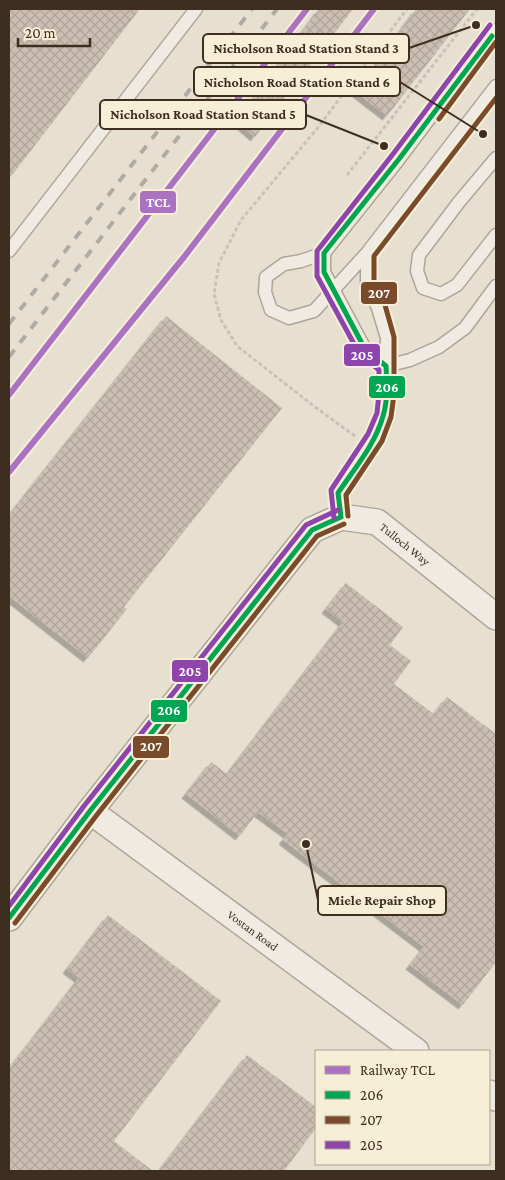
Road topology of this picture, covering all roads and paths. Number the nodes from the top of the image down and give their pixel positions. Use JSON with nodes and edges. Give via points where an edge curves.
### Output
{"nodes":[{"id":1,"x":196,"y":9,"type":"edge"},
{"id":2,"x":407,"y":9,"type":"edge"},
{"id":3,"x":477,"y":9,"type":"edge"},
{"id":4,"x":496,"y":30,"type":"edge"},
{"id":5,"x":496,"y":86,"type":"edge"},
{"id":6,"x":496,"y":158,"type":"edge"},
{"id":7,"x":347,"y":175,"type":"dead end"},
{"id":8,"x":496,"y":235,"type":"edge"},
{"id":9,"x":9,"y":251,"type":"edge"},
{"id":10,"x":367,"y":253,"type":"junction"},
{"id":11,"x":324,"y":254,"type":"junction"},
{"id":12,"x":496,"y":286,"type":"edge"},
{"id":13,"x":333,"y":290,"type":"junction"},
{"id":14,"x":386,"y":366,"type":"junction"},
{"id":15,"x":369,"y":446,"type":"junction"},
{"id":16,"x":341,"y":517,"type":"junction"},
{"id":17,"x":496,"y":617,"type":"edge"},
{"id":18,"x":90,"y":811,"type":"junction"},
{"id":19,"x":9,"y":918,"type":"edge"},
{"id":20,"x":415,"y":1050,"type":"edge"}],
"edges":[{"from":1,"to":9,"type":"lane"},
{"from":2,"to":15,"type":"path","via":[[316,130],[241,220],[219,263],[214,294],[221,320],[237,346]]},
{"from":3,"to":7,"type":"path"},
{"from":4,"to":11,"type":"lane"},
{"from":5,"to":10,"type":"lane"},
{"from":6,"to":8,"type":"lane","via":[[420,255],[416,271],[423,288],[441,294],[457,286]]},
{"from":10,"to":13,"type":"lane"},
{"from":10,"to":14,"type":"lane","via":[[368,284],[387,338]]},
{"from":11,"to":13,"type":"lane","via":[[324,272]]},
{"from":11,"to":13,"type":"lane","via":[[284,264],[266,277],[265,292],[271,310],[289,318],[314,311]]},
{"from":12,"to":14,"type":"lane","via":[[465,328],[438,347],[410,360]]},
{"from":13,"to":14,"type":"lane","via":[[365,349]]},
{"from":14,"to":15,"type":"lane","via":[[384,415]]},
{"from":15,"to":16,"type":"lane","via":[[338,493]]},
{"from":16,"to":17,"type":"street","name":"Tulloch Way","via":[[377,522]]},
{"from":16,"to":18,"type":"street","via":[[312,530]]},
{"from":18,"to":19,"type":"street"},
{"from":18,"to":20,"type":"street","name":"Vostan Road"}]}
